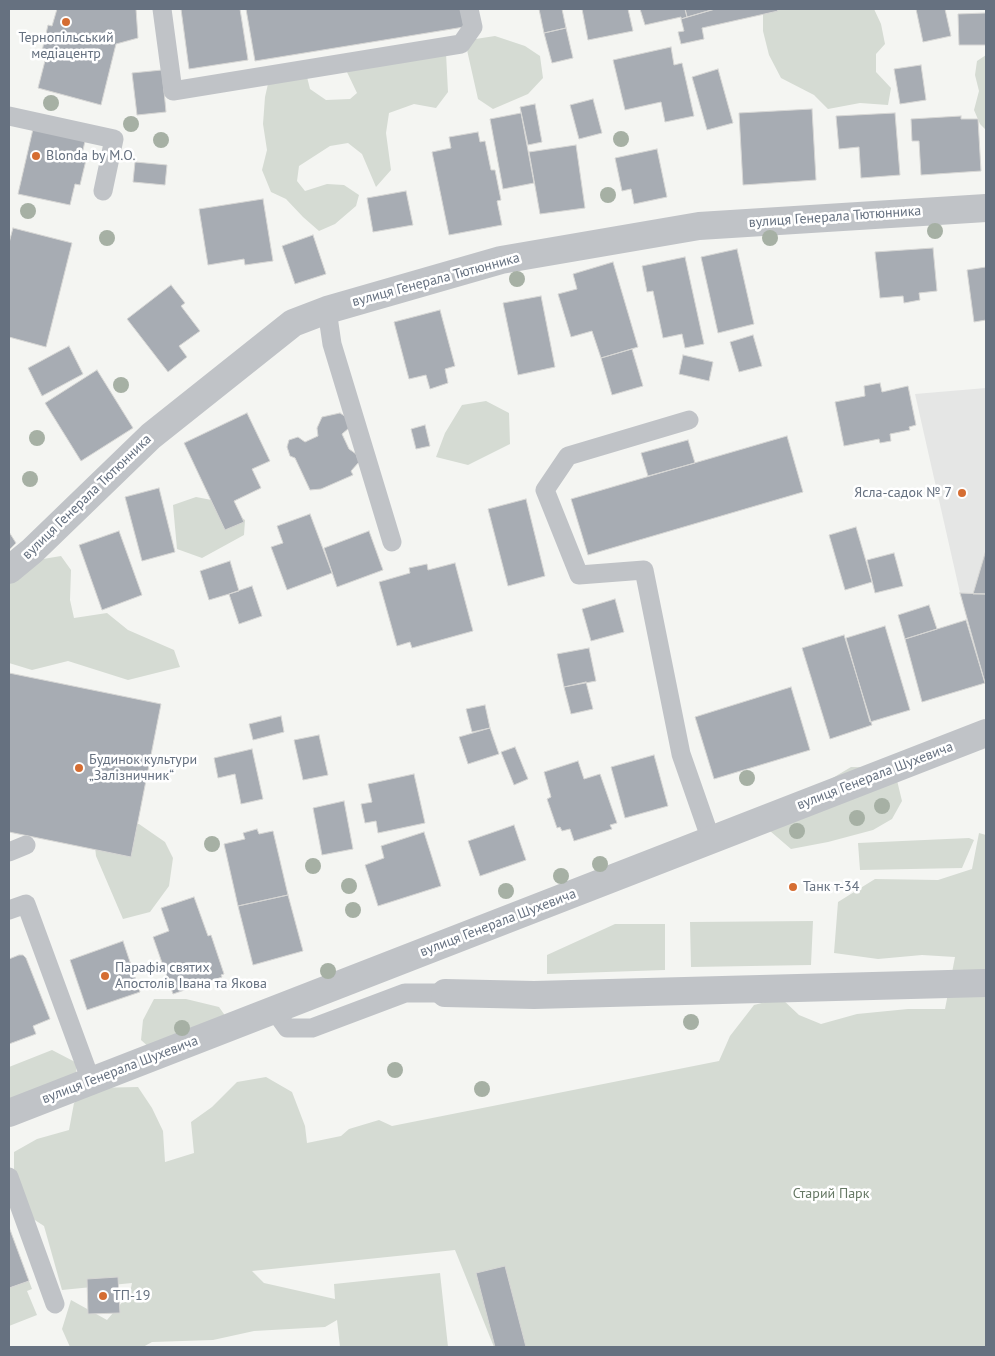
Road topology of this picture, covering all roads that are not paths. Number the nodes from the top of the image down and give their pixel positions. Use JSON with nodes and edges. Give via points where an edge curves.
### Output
{"nodes":[{"id":1,"x":162,"y":9,"type":"edge"},
{"id":2,"x":469,"y":9,"type":"edge"},
{"id":3,"x":9,"y":116,"type":"edge"},
{"id":4,"x":103,"y":192,"type":"dead end"},
{"id":5,"x":986,"y":208,"type":"edge"},
{"id":6,"x":327,"y":310,"type":"junction"},
{"id":7,"x":689,"y":420,"type":"dead end"},
{"id":8,"x":392,"y":542,"type":"dead end"},
{"id":9,"x":9,"y":570,"type":"edge"},
{"id":10,"x":986,"y":733,"type":"edge"},
{"id":11,"x":711,"y":840,"type":"junction"},
{"id":12,"x":9,"y":910,"type":"edge"},
{"id":13,"x":986,"y":982,"type":"edge"},
{"id":14,"x":445,"y":993,"type":"joint"},
{"id":15,"x":274,"y":1010,"type":"junction"},
{"id":16,"x":91,"y":1081,"type":"junction"},
{"id":17,"x":9,"y":1113,"type":"edge"},
{"id":18,"x":9,"y":1177,"type":"edge"},
{"id":19,"x":55,"y":1304,"type":"dead end"}],
"edges":[{"from":1,"to":2,"type":"lane","via":[[173,91],[462,44],[473,27]]},
{"from":3,"to":4,"type":"lane","via":[[114,138]]},
{"from":5,"to":6,"type":"street","name":"вулиця Генерала Тютюнника","via":[[698,226],[501,260]]},
{"from":6,"to":8,"type":"lane","via":[[332,344]]},
{"from":6,"to":9,"type":"street","name":"вулиця Генерала Тютюнника","via":[[293,323],[151,436]]},
{"from":7,"to":11,"type":"lane","via":[[568,456],[544,490],[579,575],[644,570],[681,754]]},
{"from":10,"to":11,"type":"street","name":"вулиця Генерала Шухевича"},
{"from":11,"to":15,"type":"street","name":"вулиця Генерала Шухевича"},
{"from":12,"to":16,"type":"lane","via":[[26,904]]},
{"from":13,"to":14,"type":"street","via":[[534,995]]},
{"from":14,"to":15,"type":"lane","via":[[405,993],[312,1028],[287,1028]]},
{"from":15,"to":16,"type":"street","name":"вулиця Генерала Шухевича"},
{"from":16,"to":17,"type":"street","name":"вулиця Генерала Шухевича"},
{"from":18,"to":19,"type":"lane"}]}
